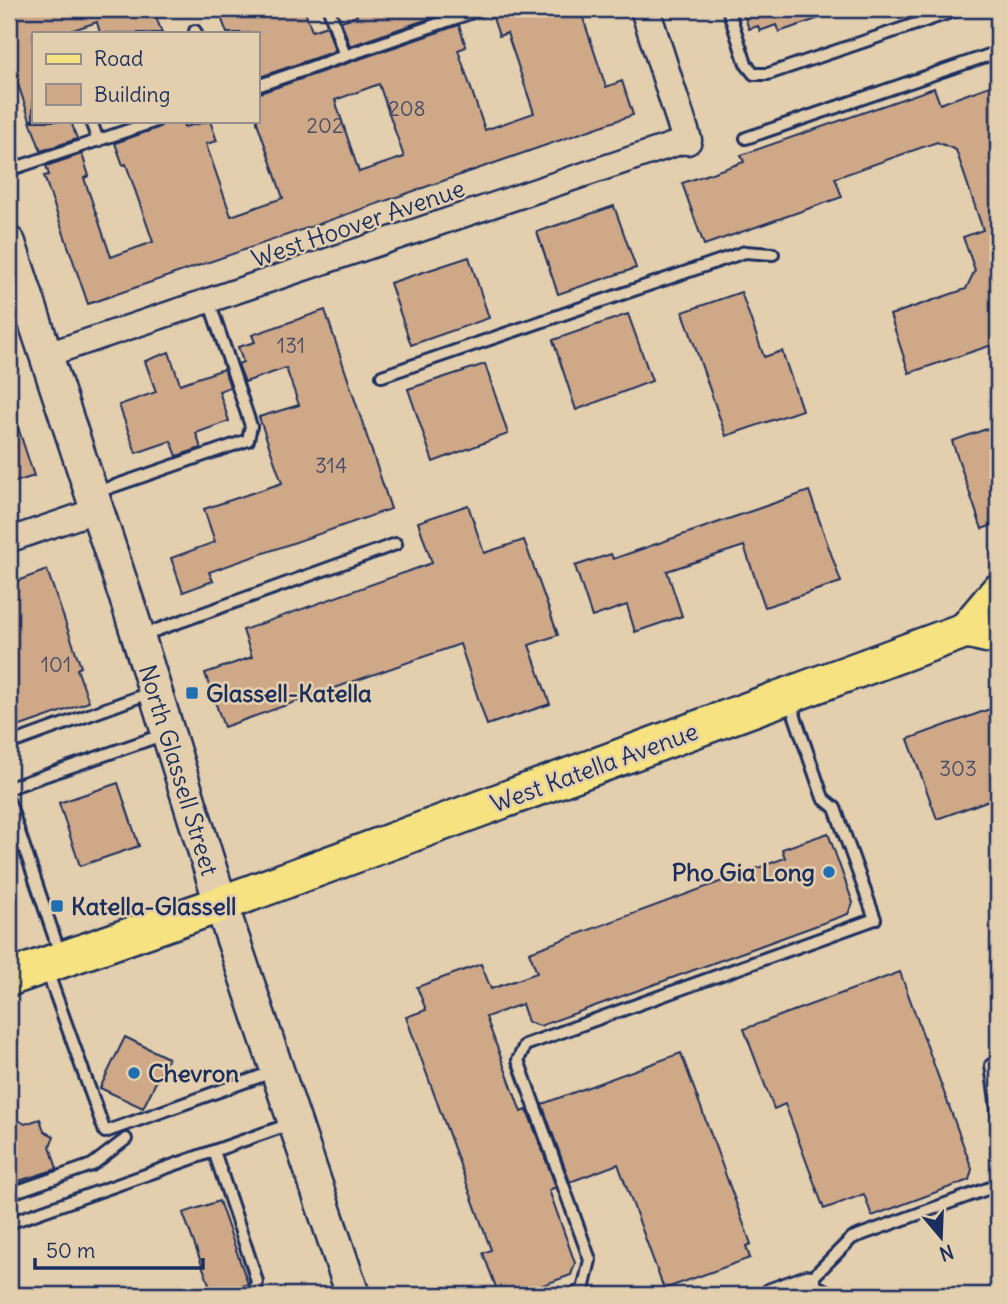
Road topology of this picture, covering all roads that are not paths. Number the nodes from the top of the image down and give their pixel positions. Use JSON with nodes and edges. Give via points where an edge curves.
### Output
{"nodes":[{"id":1,"x":328,"y":9,"type":"edge"},
{"id":2,"x":645,"y":9,"type":"edge"},
{"id":3,"x":728,"y":9,"type":"edge"},
{"id":4,"x":960,"y":9,"type":"edge"},
{"id":5,"x":475,"y":10,"type":"edge"},
{"id":6,"x":998,"y":52,"type":"edge"},
{"id":7,"x":345,"y":56,"type":"junction"},
{"id":8,"x":259,"y":85,"type":"edge"},
{"id":9,"x":91,"y":122,"type":"edge"},
{"id":10,"x":153,"y":122,"type":"edge"},
{"id":11,"x":746,"y":138,"type":"dead end"},
{"id":12,"x":98,"y":141,"type":"junction"},
{"id":13,"x":687,"y":141,"type":"joint"},
{"id":14,"x":9,"y":170,"type":"edge"},
{"id":15,"x":9,"y":243,"type":"edge"},
{"id":16,"x":773,"y":254,"type":"dead end"},
{"id":17,"x":209,"y":301,"type":"junction"},
{"id":18,"x":46,"y":355,"type":"junction"},
{"id":19,"x":382,"y":376,"type":"dead end"},
{"id":20,"x":94,"y":502,"type":"junction"},
{"id":21,"x":9,"y":540,"type":"edge"},
{"id":22,"x":396,"y":544,"type":"dead end"},
{"id":23,"x":998,"y":592,"type":"edge"},
{"id":24,"x":982,"y":634,"type":"edge"},
{"id":25,"x":138,"y":637,"type":"junction"},
{"id":26,"x":155,"y":691,"type":"junction"},
{"id":27,"x":788,"y":696,"type":"junction"},
{"id":28,"x":168,"y":733,"type":"junction"},
{"id":29,"x":9,"y":744,"type":"edge"},
{"id":30,"x":9,"y":788,"type":"edge"},
{"id":31,"x":9,"y":802,"type":"edge"},
{"id":32,"x":221,"y":904,"type":"junction"},
{"id":33,"x":54,"y":962,"type":"junction"},
{"id":34,"x":9,"y":978,"type":"edge"},
{"id":35,"x":991,"y":1065,"type":"dead end"},
{"id":36,"x":277,"y":1070,"type":"junction"},
{"id":37,"x":998,"y":1116,"type":"edge"},
{"id":38,"x":295,"y":1122,"type":"junction"},
{"id":39,"x":126,"y":1139,"type":"dead end"},
{"id":40,"x":214,"y":1151,"type":"junction"},
{"id":41,"x":998,"y":1185,"type":"edge"},
{"id":42,"x":9,"y":1194,"type":"edge"},
{"id":43,"x":9,"y":1223,"type":"edge"},
{"id":44,"x":809,"y":1288,"type":"edge"},
{"id":45,"x":254,"y":1295,"type":"edge"},
{"id":46,"x":354,"y":1295,"type":"edge"},
{"id":47,"x":572,"y":1295,"type":"edge"},
{"id":48,"x":772,"y":1295,"type":"edge"},
{"id":49,"x":834,"y":1295,"type":"edge"}],
"edges":[{"from":1,"to":7,"type":"lane"},
{"from":2,"to":13,"type":"street"},
{"from":3,"to":4,"type":"lane","via":[[746,64],[754,74],[768,74]]},
{"from":5,"to":7,"type":"lane"},
{"from":6,"to":11,"type":"lane"},
{"from":7,"to":8,"type":"lane"},
{"from":9,"to":12,"type":"lane"},
{"from":10,"to":12,"type":"lane"},
{"from":12,"to":14,"type":"lane"},
{"from":13,"to":17,"type":"street","name":"West Hoover Avenue"},
{"from":15,"to":18,"type":"main road","name":"North Glassell Street"},
{"from":16,"to":19,"type":"lane","via":[[745,252]]},
{"from":17,"to":18,"type":"street","name":"West Hoover Avenue"},
{"from":17,"to":20,"type":"lane","via":[[251,426],[248,440]]},
{"from":18,"to":20,"type":"main road","name":"North Glassell Street"},
{"from":20,"to":21,"type":"street"},
{"from":20,"to":25,"type":"main road","name":"North Glassell Street"},
{"from":22,"to":25,"type":"lane"},
{"from":23,"to":24,"type":"main road","name":"West Katella Avenue"},
{"from":24,"to":27,"type":"main road","name":"West Katella Avenue"},
{"from":25,"to":26,"type":"main road","name":"North Glassell Street"},
{"from":26,"to":28,"type":"main road","name":"North Glassell Street"},
{"from":26,"to":29,"type":"lane"},
{"from":27,"to":32,"type":"main road","name":"West Katella Avenue"},
{"from":27,"to":47,"type":"lane","via":[[823,797],[835,808],[875,919],[525,1045],[518,1060],[590,1260],[583,1290]]},
{"from":28,"to":30,"type":"lane"},
{"from":28,"to":32,"type":"main road","name":"North Glassell Street"},
{"from":31,"to":33,"type":"lane"},
{"from":32,"to":33,"type":"main road","name":"West Katella Avenue"},
{"from":32,"to":36,"type":"main road","name":"North Glassell Street"},
{"from":33,"to":34,"type":"main road","name":"West Katella Avenue"},
{"from":33,"to":36,"type":"lane","via":[[105,1132]]},
{"from":35,"to":37,"type":"lane"},
{"from":36,"to":38,"type":"main road","name":"North Glassell Street"},
{"from":38,"to":40,"type":"lane"},
{"from":38,"to":46,"type":"main road","name":"North Glassell Street"},
{"from":39,"to":42,"type":"lane","via":[[92,1165]]},
{"from":40,"to":43,"type":"lane"},
{"from":40,"to":45,"type":"lane","via":[[257,1282]]},
{"from":41,"to":44,"type":"lane","via":[[852,1238]]},
{"from":44,"to":48,"type":"street"},
{"from":44,"to":49,"type":"lane"}]}
